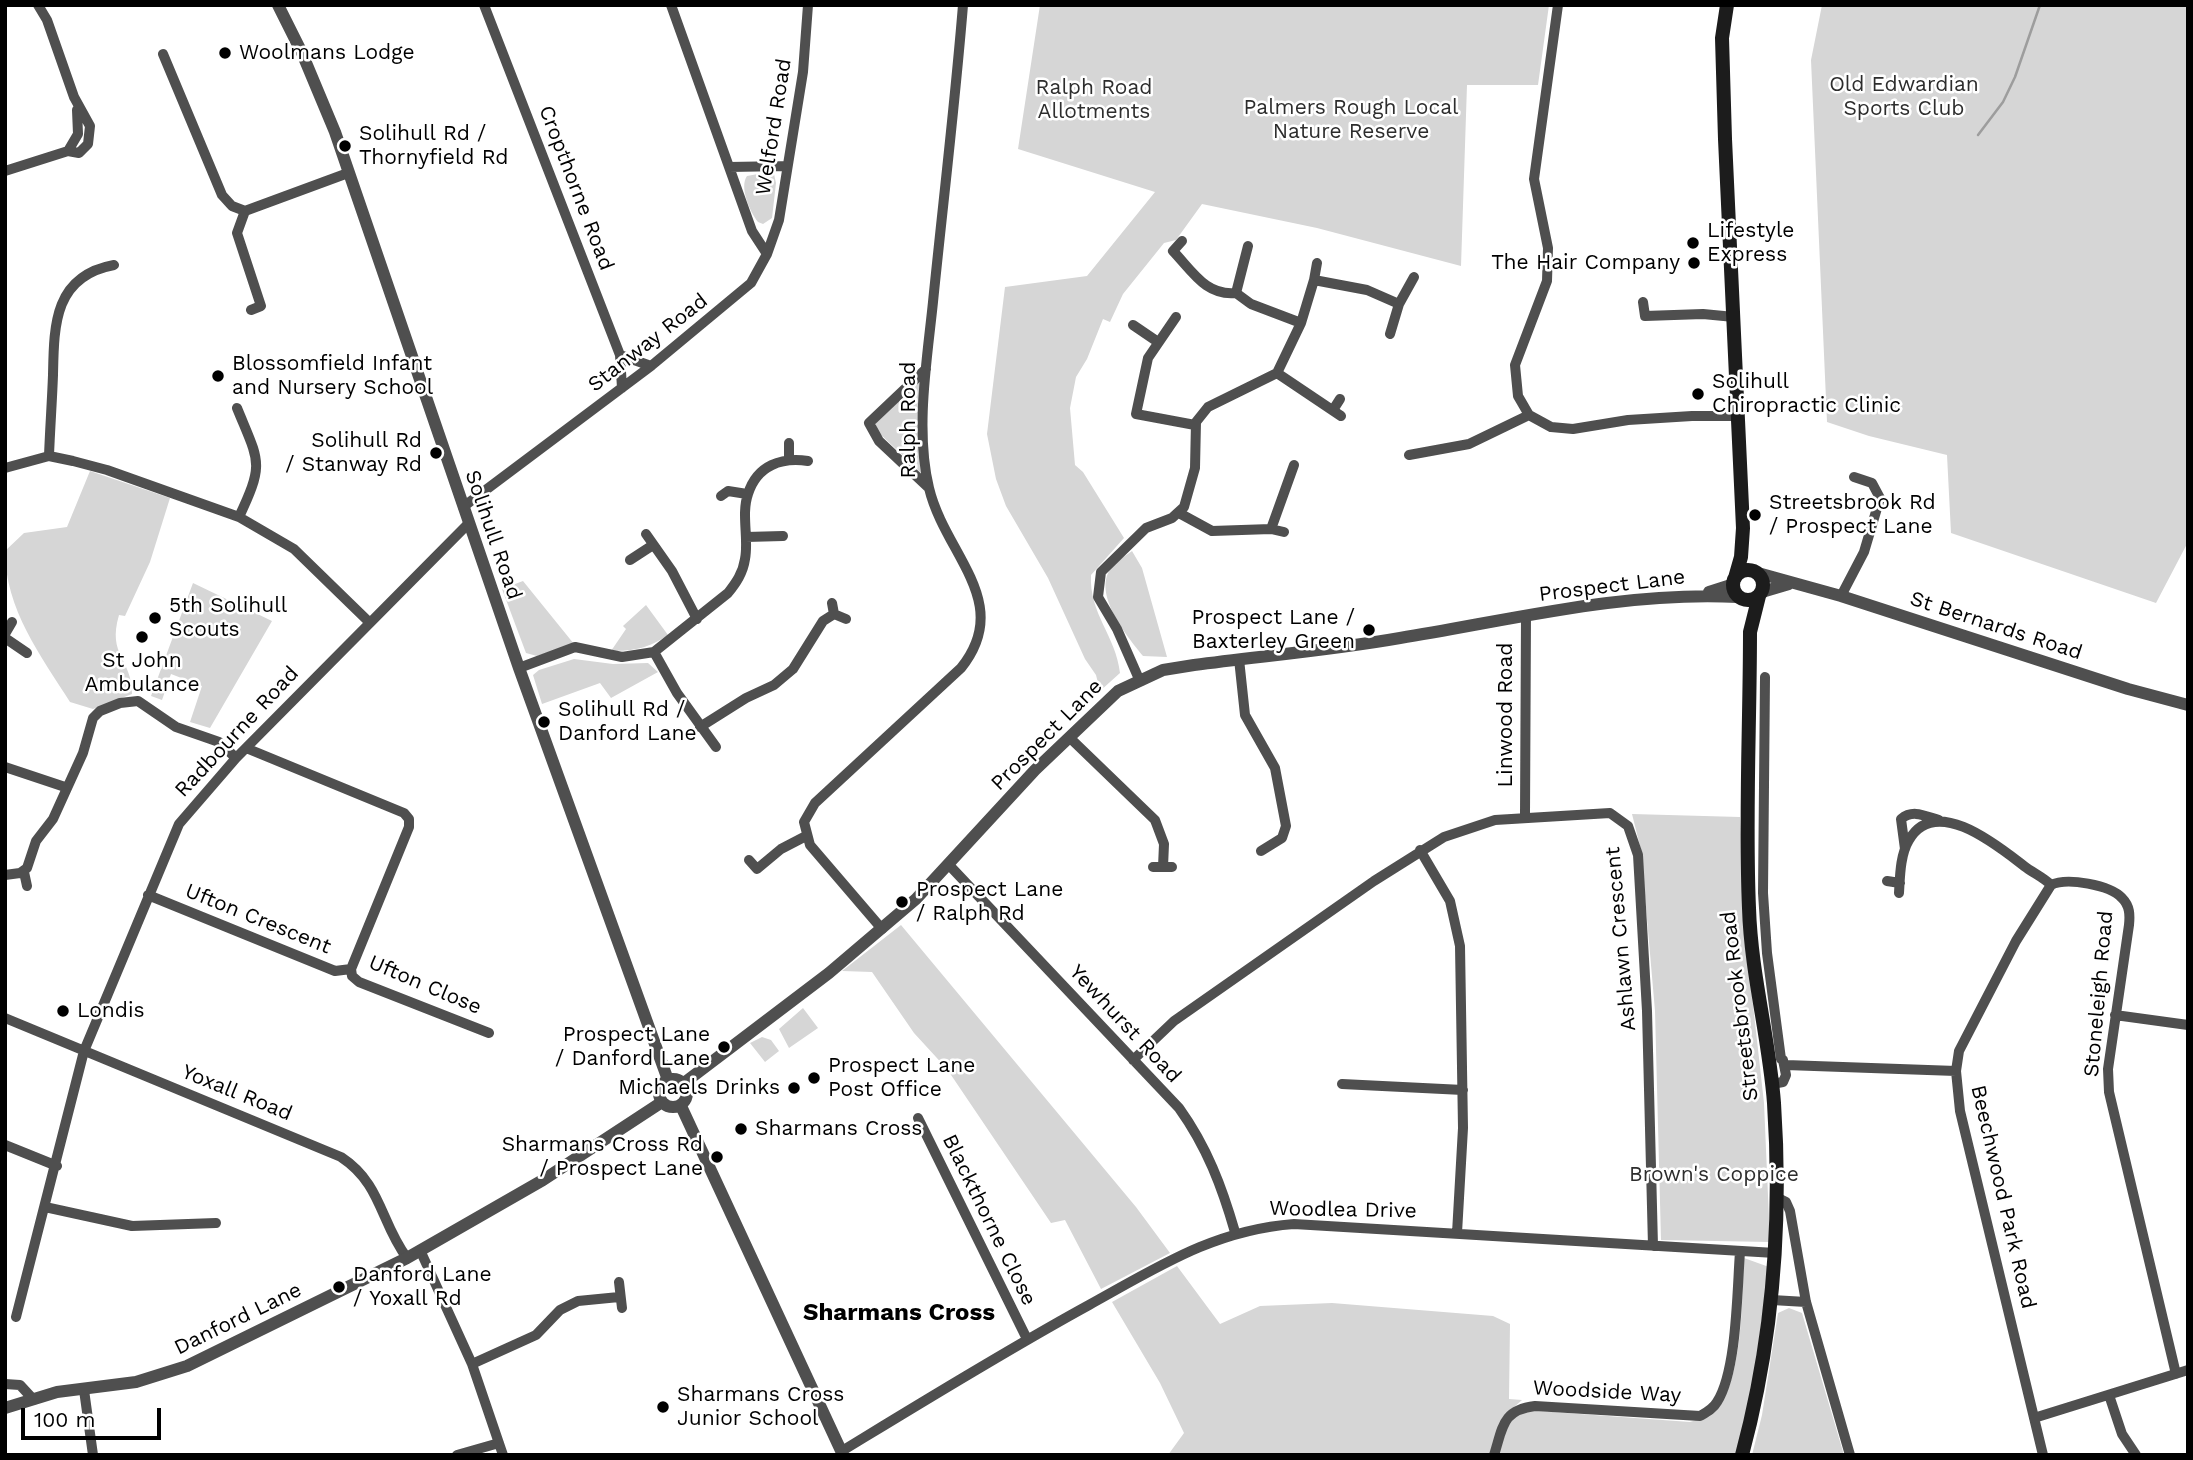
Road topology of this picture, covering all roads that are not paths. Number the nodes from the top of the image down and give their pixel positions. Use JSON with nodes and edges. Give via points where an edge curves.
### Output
{"nodes":[{"id":1,"x":38,"y":5,"type":"edge"},
{"id":2,"x":278,"y":5,"type":"edge"},
{"id":3,"x":484,"y":5,"type":"edge"},
{"id":4,"x":671,"y":5,"type":"edge"},
{"id":5,"x":808,"y":5,"type":"edge"},
{"id":6,"x":963,"y":5,"type":"edge"},
{"id":7,"x":1558,"y":5,"type":"edge"},
{"id":8,"x":1721,"y":5,"type":"edge"},
{"id":9,"x":1727,"y":5,"type":"edge"},
{"id":10,"x":1722,"y":38,"type":"junction"},
{"id":11,"x":163,"y":54,"type":"dead end"},
{"id":12,"x":787,"y":166,"type":"junction"},
{"id":13,"x":729,"y":167,"type":"junction"},
{"id":14,"x":5,"y":171,"type":"edge"},
{"id":15,"x":348,"y":173,"type":"junction"},
{"id":16,"x":246,"y":211,"type":"junction"},
{"id":17,"x":1182,"y":241,"type":"dead end"},
{"id":18,"x":1248,"y":246,"type":"dead end"},
{"id":19,"x":767,"y":254,"type":"junction"},
{"id":20,"x":1317,"y":263,"type":"dead end"},
{"id":21,"x":114,"y":265,"type":"dead end"},
{"id":22,"x":1414,"y":277,"type":"dead end"},
{"id":23,"x":1314,"y":280,"type":"junction"},
{"id":24,"x":1236,"y":293,"type":"junction"},
{"id":25,"x":1643,"y":302,"type":"dead end"},
{"id":26,"x":1399,"y":304,"type":"junction"},
{"id":27,"x":251,"y":310,"type":"dead end"},
{"id":28,"x":1645,"y":316,"type":"junction"},
{"id":29,"x":1176,"y":317,"type":"dead end"},
{"id":30,"x":1734,"y":317,"type":"junction"},
{"id":31,"x":1633,"y":321,"type":"dead end"},
{"id":32,"x":1301,"y":323,"type":"junction"},
{"id":33,"x":1133,"y":325,"type":"dead end"},
{"id":34,"x":1390,"y":334,"type":"dead end"},
{"id":35,"x":1158,"y":342,"type":"junction"},
{"id":36,"x":620,"y":355,"type":"junction"},
{"id":37,"x":651,"y":366,"type":"junction"},
{"id":38,"x":926,"y":369,"type":"junction"},
{"id":39,"x":1277,"y":373,"type":"junction"},
{"id":40,"x":622,"y":388,"type":"junction"},
{"id":41,"x":1340,"y":399,"type":"dead end"},
{"id":42,"x":237,"y":408,"type":"dead end"},
{"id":43,"x":1529,"y":415,"type":"junction"},
{"id":44,"x":1738,"y":416,"type":"junction"},
{"id":45,"x":1195,"y":425,"type":"junction"},
{"id":46,"x":789,"y":443,"type":"dead end"},
{"id":47,"x":1409,"y":455,"type":"dead end"},
{"id":48,"x":49,"y":456,"type":"junction"},
{"id":49,"x":789,"y":458,"type":"junction"},
{"id":50,"x":808,"y":461,"type":"dead end"},
{"id":51,"x":6,"y":465,"type":"edge"},
{"id":52,"x":1294,"y":466,"type":"dead end"},
{"id":53,"x":1854,"y":477,"type":"dead end"},
{"id":54,"x":929,"y":488,"type":"junction"},
{"id":55,"x":747,"y":494,"type":"junction"},
{"id":56,"x":721,"y":496,"type":"dead end"},
{"id":57,"x":463,"y":507,"type":"junction"},
{"id":58,"x":1180,"y":513,"type":"junction"},
{"id":59,"x":239,"y":517,"type":"junction"},
{"id":60,"x":468,"y":524,"type":"junction"},
{"id":61,"x":1270,"y":528,"type":"junction"},
{"id":62,"x":1743,"y":528,"type":"junction"},
{"id":63,"x":1284,"y":531,"type":"dead end"},
{"id":64,"x":646,"y":534,"type":"dead end"},
{"id":65,"x":783,"y":536,"type":"dead end"},
{"id":66,"x":746,"y":537,"type":"junction"},
{"id":67,"x":653,"y":545,"type":"junction"},
{"id":68,"x":631,"y":560,"type":"dead end"},
{"id":69,"x":1757,"y":572,"type":"junction"},
{"id":70,"x":1793,"y":583,"type":"junction"},
{"id":71,"x":1737,"y":590,"type":"junction"},
{"id":72,"x":1761,"y":594,"type":"junction"},
{"id":73,"x":1841,"y":596,"type":"junction"},
{"id":74,"x":832,"y":603,"type":"dead end"},
{"id":75,"x":834,"y":614,"type":"junction"},
{"id":76,"x":1526,"y":615,"type":"junction"},
{"id":77,"x":697,"y":619,"type":"junction"},
{"id":78,"x":846,"y":619,"type":"dead end"},
{"id":79,"x":369,"y":621,"type":"junction"},
{"id":80,"x":12,"y":622,"type":"dead end"},
{"id":81,"x":1750,"y":632,"type":"junction"},
{"id":82,"x":5,"y":636,"type":"edge"},
{"id":83,"x":654,"y":652,"type":"junction"},
{"id":84,"x":27,"y":653,"type":"dead end"},
{"id":85,"x":1239,"y":659,"type":"junction"},
{"id":86,"x":519,"y":668,"type":"junction"},
{"id":87,"x":1765,"y":677,"type":"dead end"},
{"id":88,"x":1139,"y":680,"type":"junction"},
{"id":89,"x":2188,"y":705,"type":"edge"},
{"id":90,"x":1756,"y":726,"type":"junction"},
{"id":91,"x":700,"y":727,"type":"junction"},
{"id":92,"x":1070,"y":738,"type":"junction"},
{"id":93,"x":716,"y":747,"type":"dead end"},
{"id":94,"x":246,"y":748,"type":"junction"},
{"id":95,"x":236,"y":758,"type":"junction"},
{"id":96,"x":5,"y":767,"type":"edge"},
{"id":97,"x":65,"y":787,"type":"junction"},
{"id":98,"x":1525,"y":816,"type":"junction"},
{"id":99,"x":1942,"y":822,"type":"junction"},
{"id":100,"x":806,"y":836,"type":"junction"},
{"id":101,"x":1905,"y":849,"type":"junction"},
{"id":102,"x":1420,"y":850,"type":"junction"},
{"id":103,"x":1261,"y":851,"type":"dead end"},
{"id":104,"x":750,"y":860,"type":"dead end"},
{"id":105,"x":950,"y":866,"type":"junction"},
{"id":106,"x":1163,"y":867,"type":"dead end"},
{"id":107,"x":24,"y":872,"type":"junction"},
{"id":108,"x":5,"y":875,"type":"edge"},
{"id":109,"x":1887,"y":881,"type":"dead end"},
{"id":110,"x":2051,"y":885,"type":"junction"},
{"id":111,"x":27,"y":886,"type":"dead end"},
{"id":112,"x":148,"y":895,"type":"junction"},
{"id":113,"x":883,"y":929,"type":"junction"},
{"id":114,"x":351,"y":969,"type":"junction"},
{"id":115,"x":2115,"y":1015,"type":"junction"},
{"id":116,"x":5,"y":1018,"type":"edge"},
{"id":117,"x":2188,"y":1025,"type":"edge"},
{"id":118,"x":489,"y":1032,"type":"dead end"},
{"id":119,"x":1768,"y":1050,"type":"junction"},
{"id":120,"x":84,"y":1051,"type":"junction"},
{"id":121,"x":1133,"y":1060,"type":"junction"},
{"id":122,"x":1784,"y":1062,"type":"junction"},
{"id":123,"x":1956,"y":1070,"type":"junction"},
{"id":124,"x":668,"y":1080,"type":"junction"},
{"id":125,"x":684,"y":1083,"type":"junction"},
{"id":126,"x":1342,"y":1084,"type":"dead end"},
{"id":127,"x":1772,"y":1084,"type":"junction"},
{"id":128,"x":1463,"y":1090,"type":"junction"},
{"id":129,"x":662,"y":1102,"type":"junction"},
{"id":130,"x":681,"y":1106,"type":"junction"},
{"id":131,"x":918,"y":1118,"type":"dead end"},
{"id":132,"x":5,"y":1145,"type":"edge"},
{"id":133,"x":57,"y":1166,"type":"junction"},
{"id":134,"x":1776,"y":1197,"type":"junction"},
{"id":135,"x":46,"y":1207,"type":"junction"},
{"id":136,"x":216,"y":1223,"type":"dead end"},
{"id":137,"x":1235,"y":1232,"type":"junction"},
{"id":138,"x":1457,"y":1233,"type":"junction"},
{"id":139,"x":1653,"y":1246,"type":"junction"},
{"id":140,"x":420,"y":1250,"type":"junction"},
{"id":141,"x":1740,"y":1252,"type":"junction"},
{"id":142,"x":1774,"y":1253,"type":"junction"},
{"id":143,"x":407,"y":1258,"type":"junction"},
{"id":144,"x":619,"y":1282,"type":"dead end"},
{"id":145,"x":619,"y":1297,"type":"junction"},
{"id":146,"x":1772,"y":1300,"type":"junction"},
{"id":147,"x":1806,"y":1302,"type":"junction"},
{"id":148,"x":622,"y":1308,"type":"dead end"},
{"id":149,"x":16,"y":1317,"type":"dead end"},
{"id":150,"x":1027,"y":1339,"type":"junction"},
{"id":151,"x":472,"y":1364,"type":"junction"},
{"id":152,"x":2188,"y":1370,"type":"edge"},
{"id":153,"x":2176,"y":1374,"type":"junction"},
{"id":154,"x":5,"y":1384,"type":"edge"},
{"id":155,"x":83,"y":1390,"type":"junction"},
{"id":156,"x":2109,"y":1395,"type":"junction"},
{"id":157,"x":32,"y":1398,"type":"junction"},
{"id":158,"x":5,"y":1408,"type":"edge"},
{"id":159,"x":2034,"y":1418,"type":"junction"},
{"id":160,"x":499,"y":1443,"type":"junction"},
{"id":161,"x":842,"y":1453,"type":"edge"},
{"id":162,"x":93,"y":1455,"type":"edge"},
{"id":163,"x":457,"y":1455,"type":"edge"},
{"id":164,"x":503,"y":1455,"type":"edge"},
{"id":165,"x":1494,"y":1455,"type":"edge"},
{"id":166,"x":1742,"y":1455,"type":"edge"},
{"id":167,"x":1850,"y":1455,"type":"edge"},
{"id":168,"x":2043,"y":1455,"type":"edge"},
{"id":169,"x":2136,"y":1455,"type":"edge"}],
"edges":[{"from":1,"to":14,"type":"street","via":[[90,126],[90,138],[79,153],[68,151]]},
{"from":2,"to":15,"type":"street","name":"Solihull Road","via":[[324,103]]},
{"from":3,"to":36,"type":"street","name":"Cropthorne Road"},
{"from":4,"to":13,"type":"street"},
{"from":5,"to":12,"type":"street","name":"Welford Road","via":[[803,72]]},
{"from":6,"to":38,"type":"street","name":"Ralph Road"},
{"from":7,"to":43,"type":"street","via":[[1534,179],[1548,248],[1547,281],[1514,372],[1518,396]]},
{"from":8,"to":10,"type":"street"},
{"from":9,"to":10,"type":"main road","name":"Streetsbrook Road"},
{"from":10,"to":30,"type":"main road","name":"Streetsbrook Road"},
{"from":11,"to":16,"type":"street","via":[[222,195],[232,206]]},
{"from":12,"to":13,"type":"street"},
{"from":12,"to":19,"type":"street","name":"Welford Road","via":[[779,220]]},
{"from":13,"to":19,"type":"street","via":[[752,231]]},
{"from":15,"to":16,"type":"street"},
{"from":15,"to":57,"type":"street","name":"Solihull Road"},
{"from":16,"to":27,"type":"street","via":[[237,233],[261,306]]},
{"from":17,"to":24,"type":"street","via":[[1169,248],[1210,289]]},
{"from":18,"to":24,"type":"street"},
{"from":19,"to":37,"type":"street","name":"Stanway Road","via":[[741,294]]},
{"from":20,"to":23,"type":"street"},
{"from":21,"to":48,"type":"street","via":[[94,269],[73,285],[53,327]]},
{"from":22,"to":26,"type":"street"},
{"from":23,"to":26,"type":"street","via":[[1367,290]]},
{"from":23,"to":32,"type":"street"},
{"from":24,"to":32,"type":"street","via":[[1251,304]]},
{"from":25,"to":28,"type":"street"},
{"from":26,"to":34,"type":"street"},
{"from":28,"to":30,"type":"street"},
{"from":28,"to":31,"type":"street"},
{"from":29,"to":35,"type":"street"},
{"from":30,"to":44,"type":"main road","name":"Streetsbrook Road"},
{"from":32,"to":39,"type":"street"},
{"from":33,"to":35,"type":"street"},
{"from":35,"to":45,"type":"street","via":[[1148,358],[1136,414]]},
{"from":36,"to":37,"type":"street"},
{"from":36,"to":40,"type":"street","name":"Cropthorne Road"},
{"from":37,"to":40,"type":"street","name":"Stanway Road"},
{"from":38,"to":54,"type":"street","name":"Ralph Road","via":[[924,441]]},
{"from":38,"to":54,"type":"street","via":[[869,423],[879,441]]},
{"from":39,"to":41,"type":"street","via":[[1337,413]]},
{"from":39,"to":45,"type":"street","via":[[1208,407]]},
{"from":40,"to":57,"type":"street","name":"Stanway Road"},
{"from":42,"to":59,"type":"street","via":[[258,467]]},
{"from":43,"to":44,"type":"street","via":[[1550,427],[1573,429],[1628,419]]},
{"from":43,"to":47,"type":"street","via":[[1469,444]]},
{"from":44,"to":62,"type":"main road","name":"Streetsbrook Road"},
{"from":45,"to":58,"type":"street","via":[[1195,468]]},
{"from":46,"to":49,"type":"street"},
{"from":48,"to":51,"type":"street"},
{"from":48,"to":59,"type":"street","via":[[107,470]]},
{"from":49,"to":50,"type":"street"},
{"from":49,"to":55,"type":"street","via":[[763,470]]},
{"from":52,"to":61,"type":"street"},
{"from":53,"to":73,"type":"street","via":[[1872,483],[1880,498],[1864,552]]},
{"from":54,"to":100,"type":"street","name":"Ralph Road","via":[[946,536],[980,600],[983,623],[979,639],[961,668],[810,808],[804,822]]},
{"from":55,"to":56,"type":"street","via":[[728,491]]},
{"from":55,"to":66,"type":"street"},
{"from":57,"to":60,"type":"street","name":"Solihull Road"},
{"from":58,"to":61,"type":"street","via":[[1212,531]]},
{"from":58,"to":88,"type":"street","via":[[1146,528],[1101,572],[1098,597]]},
{"from":59,"to":79,"type":"street","via":[[294,549]]},
{"from":60,"to":79,"type":"street","name":"Radbourne Road"},
{"from":60,"to":86,"type":"street","name":"Solihull Road"},
{"from":61,"to":63,"type":"street"},
{"from":62,"to":69,"type":"main road","name":"Streetsbrook Road"},
{"from":62,"to":71,"type":"main road","name":"Streetsbrook Road"},
{"from":64,"to":67,"type":"street"},
{"from":65,"to":66,"type":"street"},
{"from":66,"to":77,"type":"street","via":[[738,581]]},
{"from":67,"to":68,"type":"street"},
{"from":67,"to":77,"type":"street"},
{"from":69,"to":70,"type":"street","name":"St Bernards Road"},
{"from":69,"to":71,"type":"main road","via":[[1742,572]]},
{"from":69,"to":72,"type":"main road","name":"Streetsbrook Road"},
{"from":70,"to":72,"type":"street"},
{"from":70,"to":73,"type":"street","name":"St Bernards Road"},
{"from":71,"to":72,"type":"main road"},
{"from":71,"to":76,"type":"street","name":"Prospect Lane"},
{"from":71,"to":81,"type":"main road","name":"Streetsbrook Road"},
{"from":72,"to":81,"type":"main road","name":"Streetsbrook Road"},
{"from":73,"to":89,"type":"street","name":"St Bernards Road"},
{"from":74,"to":75,"type":"street"},
{"from":75,"to":78,"type":"street"},
{"from":75,"to":91,"type":"street","via":[[824,621],[793,669],[774,685]]},
{"from":76,"to":85,"type":"street","name":"Prospect Lane","via":[[1397,639]]},
{"from":76,"to":98,"type":"street","name":"Linwood Road"},
{"from":77,"to":83,"type":"street"},
{"from":79,"to":94,"type":"street","name":"Radbourne Road"},
{"from":80,"to":82,"type":"street"},
{"from":81,"to":90,"type":"main road","name":"Streetsbrook Road"},
{"from":82,"to":84,"type":"street"},
{"from":83,"to":86,"type":"street","via":[[622,657],[575,647]]},
{"from":83,"to":91,"type":"street"},
{"from":85,"to":88,"type":"street","name":"Prospect Lane","via":[[1163,670]]},
{"from":85,"to":103,"type":"street","via":[[1245,715],[1275,768],[1286,826],[1282,838]]},
{"from":86,"to":124,"type":"street","name":"Solihull Road"},
{"from":87,"to":90,"type":"street","name":"Streetsbrook Road"},
{"from":88,"to":92,"type":"street","name":"Prospect Lane","via":[[1118,691]]},
{"from":90,"to":119,"type":"main road","name":"Streetsbrook Road","via":[[1749,908],[1752,957]]},
{"from":90,"to":122,"type":"street","name":"Streetsbrook Road","via":[[1767,953]]},
{"from":91,"to":93,"type":"street"},
{"from":92,"to":105,"type":"street","name":"Prospect Lane","via":[[1035,770]]},
{"from":92,"to":106,"type":"street","via":[[1155,820],[1164,844]]},
{"from":94,"to":95,"type":"street","name":"Radbourne Road"},
{"from":94,"to":114,"type":"street","name":"Ufton Crescent","via":[[404,813],[409,819]]},
{"from":95,"to":97,"type":"street","via":[[219,742],[176,727],[138,701],[126,701],[93,718],[83,752]]},
{"from":95,"to":112,"type":"street","name":"Radbourne Road","via":[[179,824]]},
{"from":96,"to":97,"type":"street"},
{"from":97,"to":107,"type":"street","via":[[53,820],[36,841]]},
{"from":98,"to":102,"type":"street","name":"Ashlawn Crescent","via":[[1471,827]]},
{"from":98,"to":139,"type":"street","name":"Ashlawn Crescent","via":[[1610,813],[1628,826],[1634,841],[1647,1011]]},
{"from":99,"to":101,"type":"street","via":[[1918,829]]},
{"from":99,"to":101,"type":"street","via":[[1907,814],[1901,819]]},
{"from":99,"to":110,"type":"street","via":[[1984,835]]},
{"from":100,"to":104,"type":"street","via":[[757,869]]},
{"from":100,"to":113,"type":"street"},
{"from":101,"to":109,"type":"street","via":[[1899,888]]},
{"from":102,"to":121,"type":"street","name":"Ashlawn Crescent","via":[[1174,1021]]},
{"from":102,"to":128,"type":"street","via":[[1443,884],[1458,933]]},
{"from":105,"to":113,"type":"street","name":"Prospect Lane"},
{"from":105,"to":121,"type":"street","name":"Yewhurst Road"},
{"from":107,"to":108,"type":"street"},
{"from":107,"to":111,"type":"street"},
{"from":110,"to":115,"type":"street","name":"Stoneleigh Road","via":[[2063,880],[2108,890],[2127,905],[2129,925]]},
{"from":110,"to":123,"type":"street","name":"Beechwood Park Road","via":[[1969,1030]]},
{"from":112,"to":114,"type":"street","name":"Ufton Crescent","via":[[335,971]]},
{"from":112,"to":120,"type":"street","name":"Radbourne Road"},
{"from":113,"to":125,"type":"street","name":"Prospect Lane"},
{"from":114,"to":118,"type":"street","name":"Ufton Close","via":[[359,982]]},
{"from":115,"to":117,"type":"street"},
{"from":115,"to":153,"type":"street","name":"Stoneleigh Road","via":[[2109,1092]]},
{"from":116,"to":120,"type":"street","name":"Yoxall Road"},
{"from":119,"to":122,"type":"street"},
{"from":119,"to":127,"type":"main road","name":"Streetsbrook Road"},
{"from":120,"to":133,"type":"street","name":"Radbourne Road"},
{"from":120,"to":143,"type":"street","name":"Yoxall Road","via":[[341,1157],[370,1183]]},
{"from":121,"to":137,"type":"street","name":"Yewhurst Road","via":[[1179,1108],[1204,1147],[1221,1182]]},
{"from":122,"to":123,"type":"street"},
{"from":122,"to":127,"type":"street","via":[[1783,1082]]},
{"from":123,"to":159,"type":"street","name":"Beechwood Park Road","via":[[1960,1111]]},
{"from":124,"to":125,"type":"street"},
{"from":124,"to":129,"type":"street","via":[[660,1088]]},
{"from":125,"to":130,"type":"street","via":[[688,1095]]},
{"from":126,"to":128,"type":"street"},
{"from":127,"to":134,"type":"main road","name":"Streetsbrook Road"},
{"from":128,"to":138,"type":"street"},
{"from":129,"to":130,"type":"street"},
{"from":129,"to":140,"type":"street","name":"Danford Lane","via":[[543,1180]]},
{"from":130,"to":161,"type":"street"},
{"from":131,"to":150,"type":"street","name":"Blackthorne Close"},
{"from":132,"to":133,"type":"street"},
{"from":133,"to":135,"type":"street","name":"Radbourne Road"},
{"from":134,"to":142,"type":"main road","name":"Streetsbrook Road"},
{"from":134,"to":147,"type":"street","name":"Streetsbrook Road","via":[[1786,1202],[1790,1211]]},
{"from":135,"to":136,"type":"street","via":[[132,1226]]},
{"from":135,"to":149,"type":"street","name":"Radbourne Road"},
{"from":137,"to":138,"type":"street","name":"Woodlea Drive","via":[[1294,1224]]},
{"from":137,"to":150,"type":"street","name":"Woodlea Drive","via":[[1174,1257]]},
{"from":138,"to":139,"type":"street","name":"Woodlea Drive"},
{"from":139,"to":141,"type":"street","name":"Woodlea Drive"},
{"from":140,"to":143,"type":"street","name":"Danford Lane"},
{"from":140,"to":151,"type":"street"},
{"from":141,"to":142,"type":"street","name":"Woodlea Drive"},
{"from":141,"to":165,"type":"street","name":"Woodside Way","via":[[1728,1368],[1719,1401],[1712,1409],[1700,1416],[1520,1408],[1505,1420]]},
{"from":142,"to":146,"type":"main road","name":"Streetsbrook Road"},
{"from":143,"to":155,"type":"street","name":"Danford Lane","via":[[173,1372]]},
{"from":144,"to":145,"type":"street"},
{"from":145,"to":148,"type":"street"},
{"from":145,"to":151,"type":"street","via":[[578,1301],[560,1310],[536,1335]]},
{"from":146,"to":147,"type":"street"},
{"from":146,"to":166,"type":"main road","name":"Streetsbrook Road","via":[[1759,1390]]},
{"from":147,"to":167,"type":"street","name":"Streetsbrook Road"},
{"from":150,"to":161,"type":"street","name":"Woodlea Drive"},
{"from":151,"to":160,"type":"street"},
{"from":152,"to":153,"type":"street"},
{"from":153,"to":156,"type":"street"},
{"from":154,"to":157,"type":"street","via":[[20,1385]]},
{"from":155,"to":157,"type":"street","name":"Danford Lane"},
{"from":155,"to":162,"type":"street"},
{"from":156,"to":159,"type":"street"},
{"from":156,"to":169,"type":"street","via":[[2122,1434]]},
{"from":157,"to":158,"type":"street","name":"Danford Lane"},
{"from":159,"to":168,"type":"street","name":"Beechwood Park Road"},
{"from":160,"to":163,"type":"street"},
{"from":160,"to":164,"type":"street"}]}
